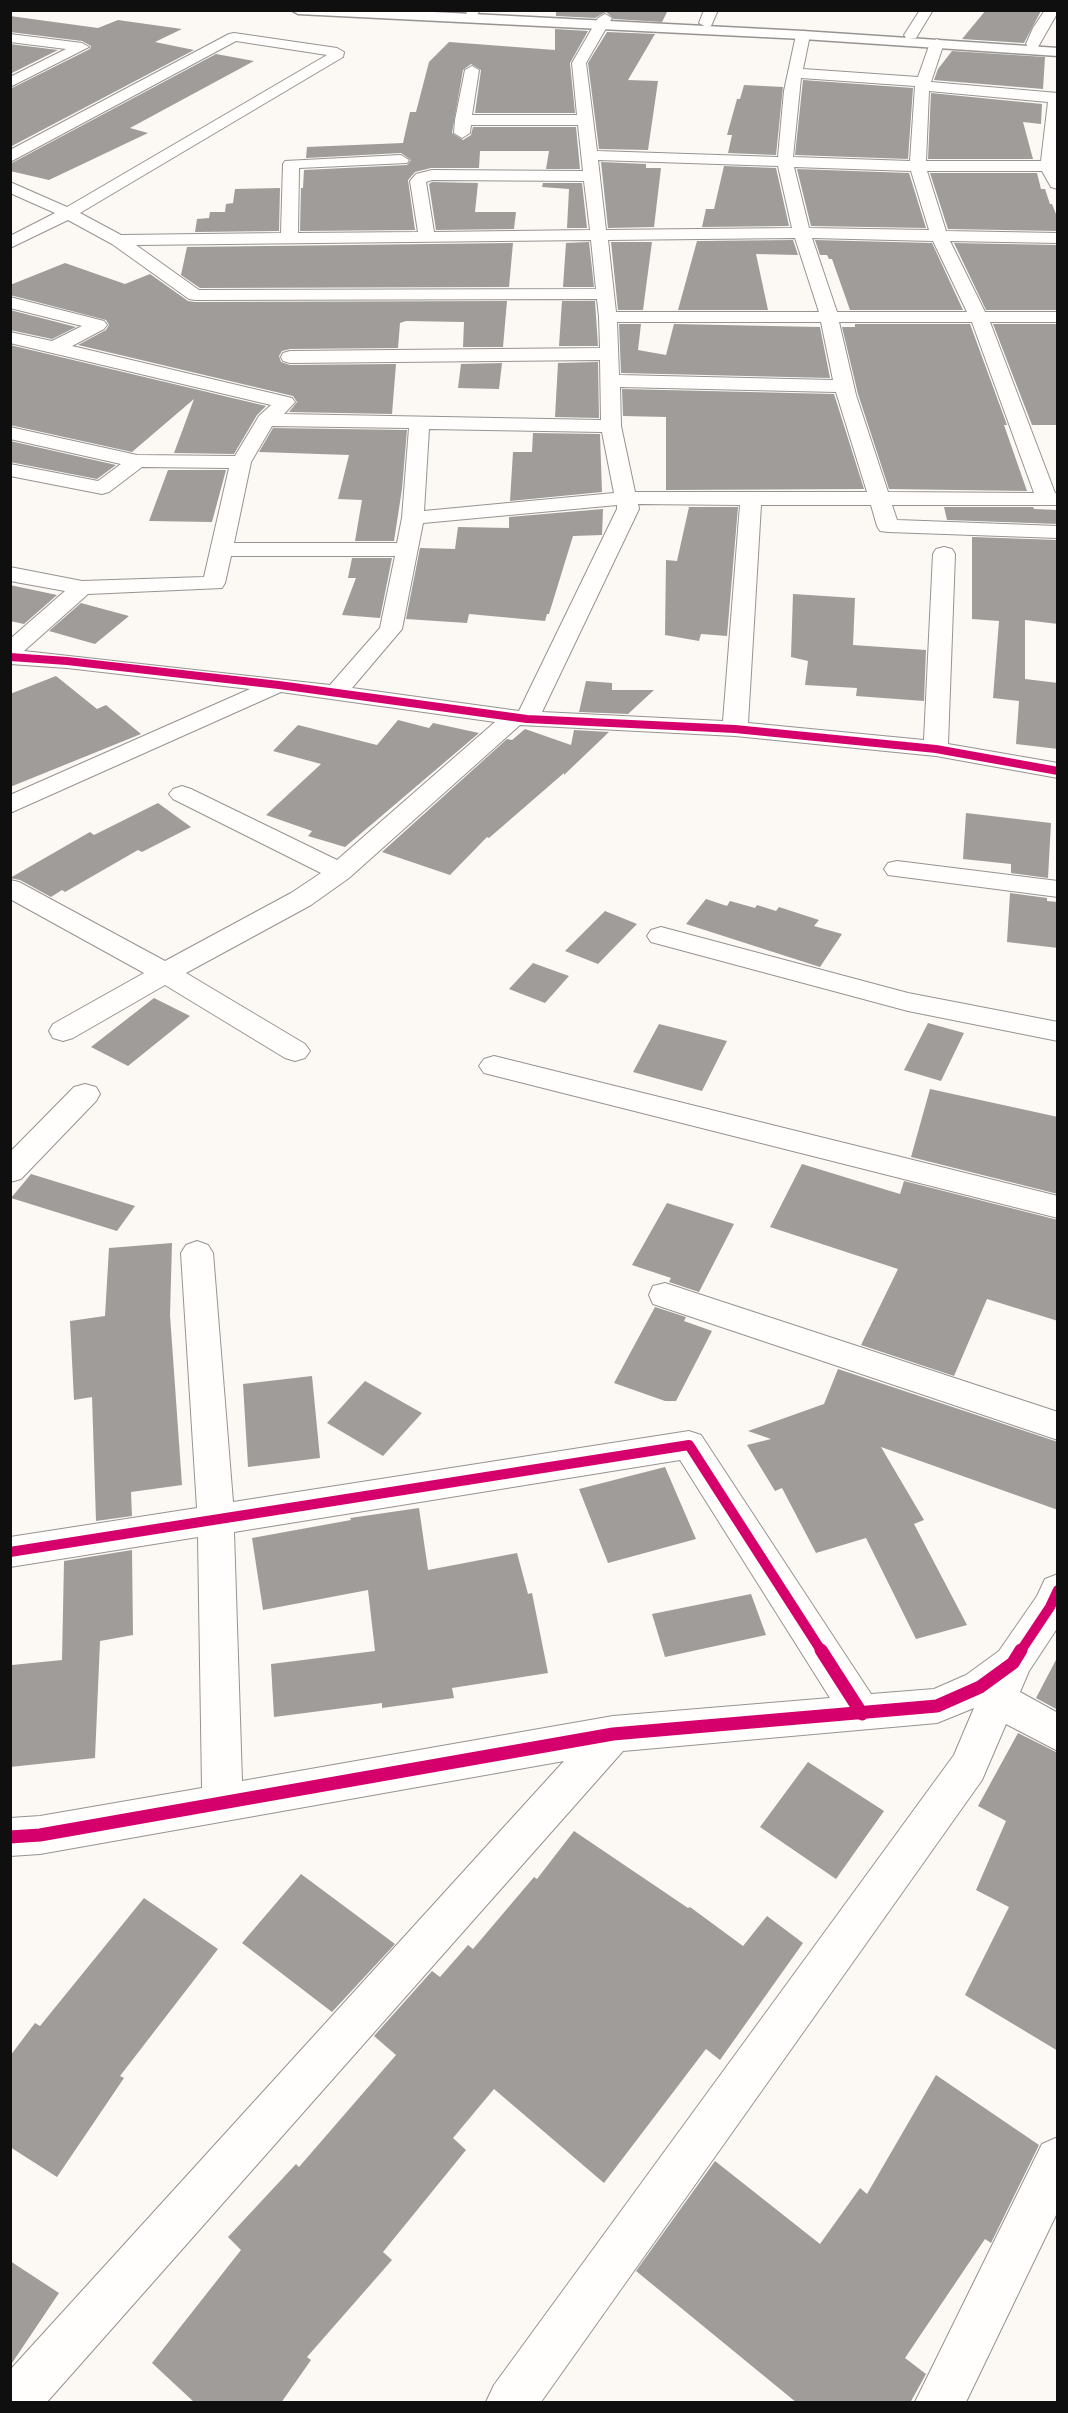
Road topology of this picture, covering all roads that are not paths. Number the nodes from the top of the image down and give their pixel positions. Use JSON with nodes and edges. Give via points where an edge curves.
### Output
{"nodes":[{"id":1,"x":298,"y":10,"type":"edge"},
{"id":2,"x":432,"y":10,"type":"edge"},
{"id":3,"x":927,"y":10,"type":"edge"},
{"id":4,"x":1052,"y":10,"type":"edge"},
{"id":5,"x":472,"y":11,"type":"edge"},
{"id":6,"x":709,"y":17,"type":"edge"},
{"id":7,"x":604,"y":21,"type":"junction"},
{"id":8,"x":803,"y":35,"type":"junction"},
{"id":9,"x":911,"y":35,"type":"junction"},
{"id":10,"x":10,"y":39,"type":"edge"},
{"id":11,"x":937,"y":43,"type":"junction"},
{"id":12,"x":1033,"y":44,"type":"junction"},
{"id":13,"x":1058,"y":46,"type":"edge"},
{"id":14,"x":1058,"y":52,"type":"edge"},
{"id":15,"x":472,"y":70,"type":"dead end"},
{"id":16,"x":795,"y":72,"type":"junction"},
{"id":17,"x":10,"y":83,"type":"edge"},
{"id":18,"x":923,"y":84,"type":"junction"},
{"id":19,"x":1057,"y":98,"type":"edge"},
{"id":20,"x":584,"y":120,"type":"junction"},
{"id":21,"x":588,"y":155,"type":"junction"},
{"id":22,"x":10,"y":157,"type":"edge"},
{"id":23,"x":401,"y":160,"type":"dead end"},
{"id":24,"x":785,"y":163,"type":"junction"},
{"id":25,"x":918,"y":166,"type":"junction"},
{"id":26,"x":1053,"y":166,"type":"edge"},
{"id":27,"x":591,"y":176,"type":"junction"},
{"id":28,"x":1058,"y":185,"type":"edge"},
{"id":29,"x":10,"y":187,"type":"edge"},
{"id":30,"x":68,"y":213,"type":"junction"},
{"id":31,"x":802,"y":234,"type":"junction"},
{"id":32,"x":598,"y":235,"type":"junction"},
{"id":33,"x":939,"y":236,"type":"junction"},
{"id":34,"x":427,"y":238,"type":"junction"},
{"id":35,"x":1058,"y":238,"type":"edge"},
{"id":36,"x":289,"y":239,"type":"junction"},
{"id":37,"x":118,"y":240,"type":"junction"},
{"id":38,"x":10,"y":243,"type":"edge"},
{"id":39,"x":605,"y":294,"type":"junction"},
{"id":40,"x":10,"y":302,"type":"edge"},
{"id":41,"x":829,"y":316,"type":"junction"},
{"id":42,"x":608,"y":317,"type":"junction"},
{"id":43,"x":979,"y":317,"type":"junction"},
{"id":44,"x":1058,"y":317,"type":"edge"},
{"id":45,"x":10,"y":337,"type":"edge"},
{"id":46,"x":56,"y":347,"type":"junction"},
{"id":47,"x":610,"y":354,"type":"junction"},
{"id":48,"x":290,"y":357,"type":"dead end"},
{"id":49,"x":611,"y":381,"type":"junction"},
{"id":50,"x":844,"y":386,"type":"junction"},
{"id":51,"x":266,"y":420,"type":"junction"},
{"id":52,"x":418,"y":425,"type":"junction"},
{"id":53,"x":611,"y":426,"type":"junction"},
{"id":54,"x":10,"y":433,"type":"edge"},
{"id":55,"x":137,"y":461,"type":"junction"},
{"id":56,"x":241,"y":462,"type":"junction"},
{"id":57,"x":10,"y":470,"type":"edge"},
{"id":58,"x":626,"y":498,"type":"junction"},
{"id":59,"x":751,"y":498,"type":"junction"},
{"id":60,"x":880,"y":498,"type":"junction"},
{"id":61,"x":1052,"y":499,"type":"edge"},
{"id":62,"x":413,"y":518,"type":"junction"},
{"id":63,"x":1058,"y":532,"type":"edge"},
{"id":64,"x":222,"y":549,"type":"junction"},
{"id":65,"x":407,"y":550,"type":"junction"},
{"id":66,"x":944,"y":554,"type":"dead end"},
{"id":67,"x":10,"y":574,"type":"edge"},
{"id":68,"x":82,"y":588,"type":"junction"},
{"id":69,"x":10,"y":651,"type":"edge"},
{"id":70,"x":10,"y":657,"type":"edge"},
{"id":71,"x":67,"y":661,"type":"junction"},
{"id":72,"x":10,"y":681,"type":"edge"},
{"id":73,"x":279,"y":685,"type":"junction"},
{"id":74,"x":336,"y":692,"type":"junction"},
{"id":75,"x":521,"y":719,"type":"junction"},
{"id":76,"x":735,"y":729,"type":"junction"},
{"id":77,"x":936,"y":749,"type":"junction"},
{"id":78,"x":1058,"y":771,"type":"edge"},
{"id":79,"x":182,"y":794,"type":"dead end"},
{"id":80,"x":10,"y":805,"type":"edge"},
{"id":81,"x":897,"y":870,"type":"dead end"},
{"id":82,"x":340,"y":872,"type":"junction"},
{"id":83,"x":10,"y":888,"type":"edge"},
{"id":84,"x":1058,"y":889,"type":"edge"},
{"id":85,"x":661,"y":936,"type":"dead end"},
{"id":86,"x":165,"y":973,"type":"junction"},
{"id":87,"x":63,"y":1031,"type":"dead end"},
{"id":88,"x":1058,"y":1032,"type":"edge"},
{"id":89,"x":295,"y":1051,"type":"dead end"},
{"id":90,"x":494,"y":1066,"type":"dead end"},
{"id":91,"x":85,"y":1094,"type":"dead end"},
{"id":92,"x":10,"y":1171,"type":"edge"},
{"id":93,"x":1058,"y":1207,"type":"edge"},
{"id":94,"x":197,"y":1253,"type":"dead end"},
{"id":95,"x":665,"y":1295,"type":"dead end"},
{"id":96,"x":1058,"y":1426,"type":"edge"},
{"id":97,"x":216,"y":1520,"type":"junction"},
{"id":98,"x":10,"y":1552,"type":"edge"},
{"id":99,"x":1058,"y":1590,"type":"edge"},
{"id":100,"x":1005,"y":1681,"type":"junction"},
{"id":101,"x":861,"y":1714,"type":"junction"},
{"id":102,"x":1058,"y":1733,"type":"edge"},
{"id":103,"x":613,"y":1734,"type":"junction"},
{"id":104,"x":222,"y":1802,"type":"junction"},
{"id":105,"x":10,"y":1837,"type":"edge"},
{"id":106,"x":1058,"y":2160,"type":"edge"},
{"id":107,"x":15,"y":2397,"type":"edge"},
{"id":108,"x":512,"y":2403,"type":"edge"},
{"id":109,"x":940,"y":2403,"type":"edge"}],
"edges":[{"from":1,"to":7,"type":"street"},
{"from":2,"to":5,"type":"street"},
{"from":3,"to":9,"type":"street"},
{"from":4,"to":12,"type":"street"},
{"from":5,"to":7,"type":"street"},
{"from":6,"to":7,"type":"street"},
{"from":6,"to":9,"type":"street"},
{"from":7,"to":8,"type":"street"},
{"from":7,"to":20,"type":"street","via":[[579,63]]},
{"from":8,"to":11,"type":"street"},
{"from":8,"to":16,"type":"street"},
{"from":9,"to":12,"type":"street"},
{"from":10,"to":17,"type":"street","via":[[82,47]]},
{"from":11,"to":14,"type":"street"},
{"from":11,"to":18,"type":"street"},
{"from":12,"to":13,"type":"street"},
{"from":15,"to":20,"type":"street","via":[[463,127]]},
{"from":16,"to":18,"type":"street"},
{"from":16,"to":24,"type":"street"},
{"from":18,"to":19,"type":"street"},
{"from":18,"to":25,"type":"street"},
{"from":19,"to":26,"type":"street"},
{"from":20,"to":21,"type":"street"},
{"from":21,"to":24,"type":"street"},
{"from":21,"to":27,"type":"street"},
{"from":22,"to":30,"type":"street","via":[[234,37],[338,52]]},
{"from":23,"to":36,"type":"street","via":[[291,164]]},
{"from":24,"to":25,"type":"street"},
{"from":24,"to":31,"type":"street"},
{"from":25,"to":26,"type":"street"},
{"from":25,"to":33,"type":"street"},
{"from":26,"to":28,"type":"street"},
{"from":27,"to":32,"type":"street"},
{"from":27,"to":34,"type":"street","via":[[422,177],[418,181]]},
{"from":29,"to":30,"type":"street"},
{"from":30,"to":37,"type":"street"},
{"from":30,"to":38,"type":"street"},
{"from":31,"to":32,"type":"street"},
{"from":31,"to":33,"type":"street"},
{"from":31,"to":41,"type":"street"},
{"from":32,"to":34,"type":"street"},
{"from":32,"to":39,"type":"street"},
{"from":33,"to":35,"type":"street"},
{"from":33,"to":43,"type":"street"},
{"from":34,"to":36,"type":"street"},
{"from":36,"to":37,"type":"street"},
{"from":37,"to":39,"type":"street","via":[[195,295]]},
{"from":39,"to":42,"type":"street"},
{"from":40,"to":46,"type":"street","via":[[98,325]]},
{"from":41,"to":42,"type":"street"},
{"from":41,"to":43,"type":"street"},
{"from":41,"to":50,"type":"street"},
{"from":42,"to":47,"type":"street"},
{"from":43,"to":44,"type":"street"},
{"from":43,"to":61,"type":"street"},
{"from":45,"to":46,"type":"street"},
{"from":46,"to":51,"type":"street","via":[[285,402]]},
{"from":47,"to":48,"type":"street"},
{"from":47,"to":49,"type":"street"},
{"from":49,"to":50,"type":"street"},
{"from":49,"to":53,"type":"street"},
{"from":50,"to":60,"type":"street"},
{"from":51,"to":52,"type":"street"},
{"from":51,"to":56,"type":"street"},
{"from":52,"to":53,"type":"street"},
{"from":52,"to":62,"type":"street"},
{"from":53,"to":58,"type":"street"},
{"from":54,"to":55,"type":"street"},
{"from":55,"to":56,"type":"street"},
{"from":55,"to":57,"type":"street","via":[[102,488]]},
{"from":56,"to":64,"type":"street"},
{"from":58,"to":59,"type":"street"},
{"from":58,"to":62,"type":"street"},
{"from":58,"to":75,"type":"street","via":[[628,509]]},
{"from":59,"to":60,"type":"street"},
{"from":59,"to":76,"type":"street"},
{"from":60,"to":61,"type":"street"},
{"from":60,"to":63,"type":"street","via":[[888,526]]},
{"from":62,"to":65,"type":"street"},
{"from":64,"to":65,"type":"street"},
{"from":64,"to":68,"type":"street","via":[[214,583]]},
{"from":65,"to":74,"type":"street","via":[[391,629]]},
{"from":66,"to":77,"type":"street"},
{"from":67,"to":68,"type":"street"},
{"from":68,"to":69,"type":"street"},
{"from":70,"to":71,"type":"street"},
{"from":71,"to":72,"type":"street"},
{"from":71,"to":73,"type":"street"},
{"from":73,"to":74,"type":"street"},
{"from":73,"to":80,"type":"street"},
{"from":74,"to":75,"type":"street"},
{"from":75,"to":76,"type":"street"},
{"from":75,"to":82,"type":"street"},
{"from":76,"to":77,"type":"street"},
{"from":77,"to":78,"type":"street"},
{"from":79,"to":82,"type":"street"},
{"from":81,"to":84,"type":"street"},
{"from":82,"to":86,"type":"street","via":[[301,899]]},
{"from":83,"to":86,"type":"street"},
{"from":85,"to":88,"type":"street","via":[[908,1002]]},
{"from":86,"to":87,"type":"street"},
{"from":86,"to":89,"type":"street"},
{"from":90,"to":93,"type":"street"},
{"from":91,"to":92,"type":"street"},
{"from":94,"to":97,"type":"street"},
{"from":95,"to":96,"type":"street"},
{"from":97,"to":98,"type":"street"},
{"from":97,"to":101,"type":"street","via":[[688,1445]]},
{"from":97,"to":104,"type":"street"},
{"from":99,"to":100,"type":"street"},
{"from":100,"to":101,"type":"street","via":[[937,1706]]},
{"from":100,"to":102,"type":"street"},
{"from":100,"to":108,"type":"street","via":[[968,1767]]},
{"from":101,"to":103,"type":"street"},
{"from":103,"to":104,"type":"street"},
{"from":103,"to":107,"type":"street"},
{"from":104,"to":105,"type":"street"},
{"from":106,"to":109,"type":"street"}]}
